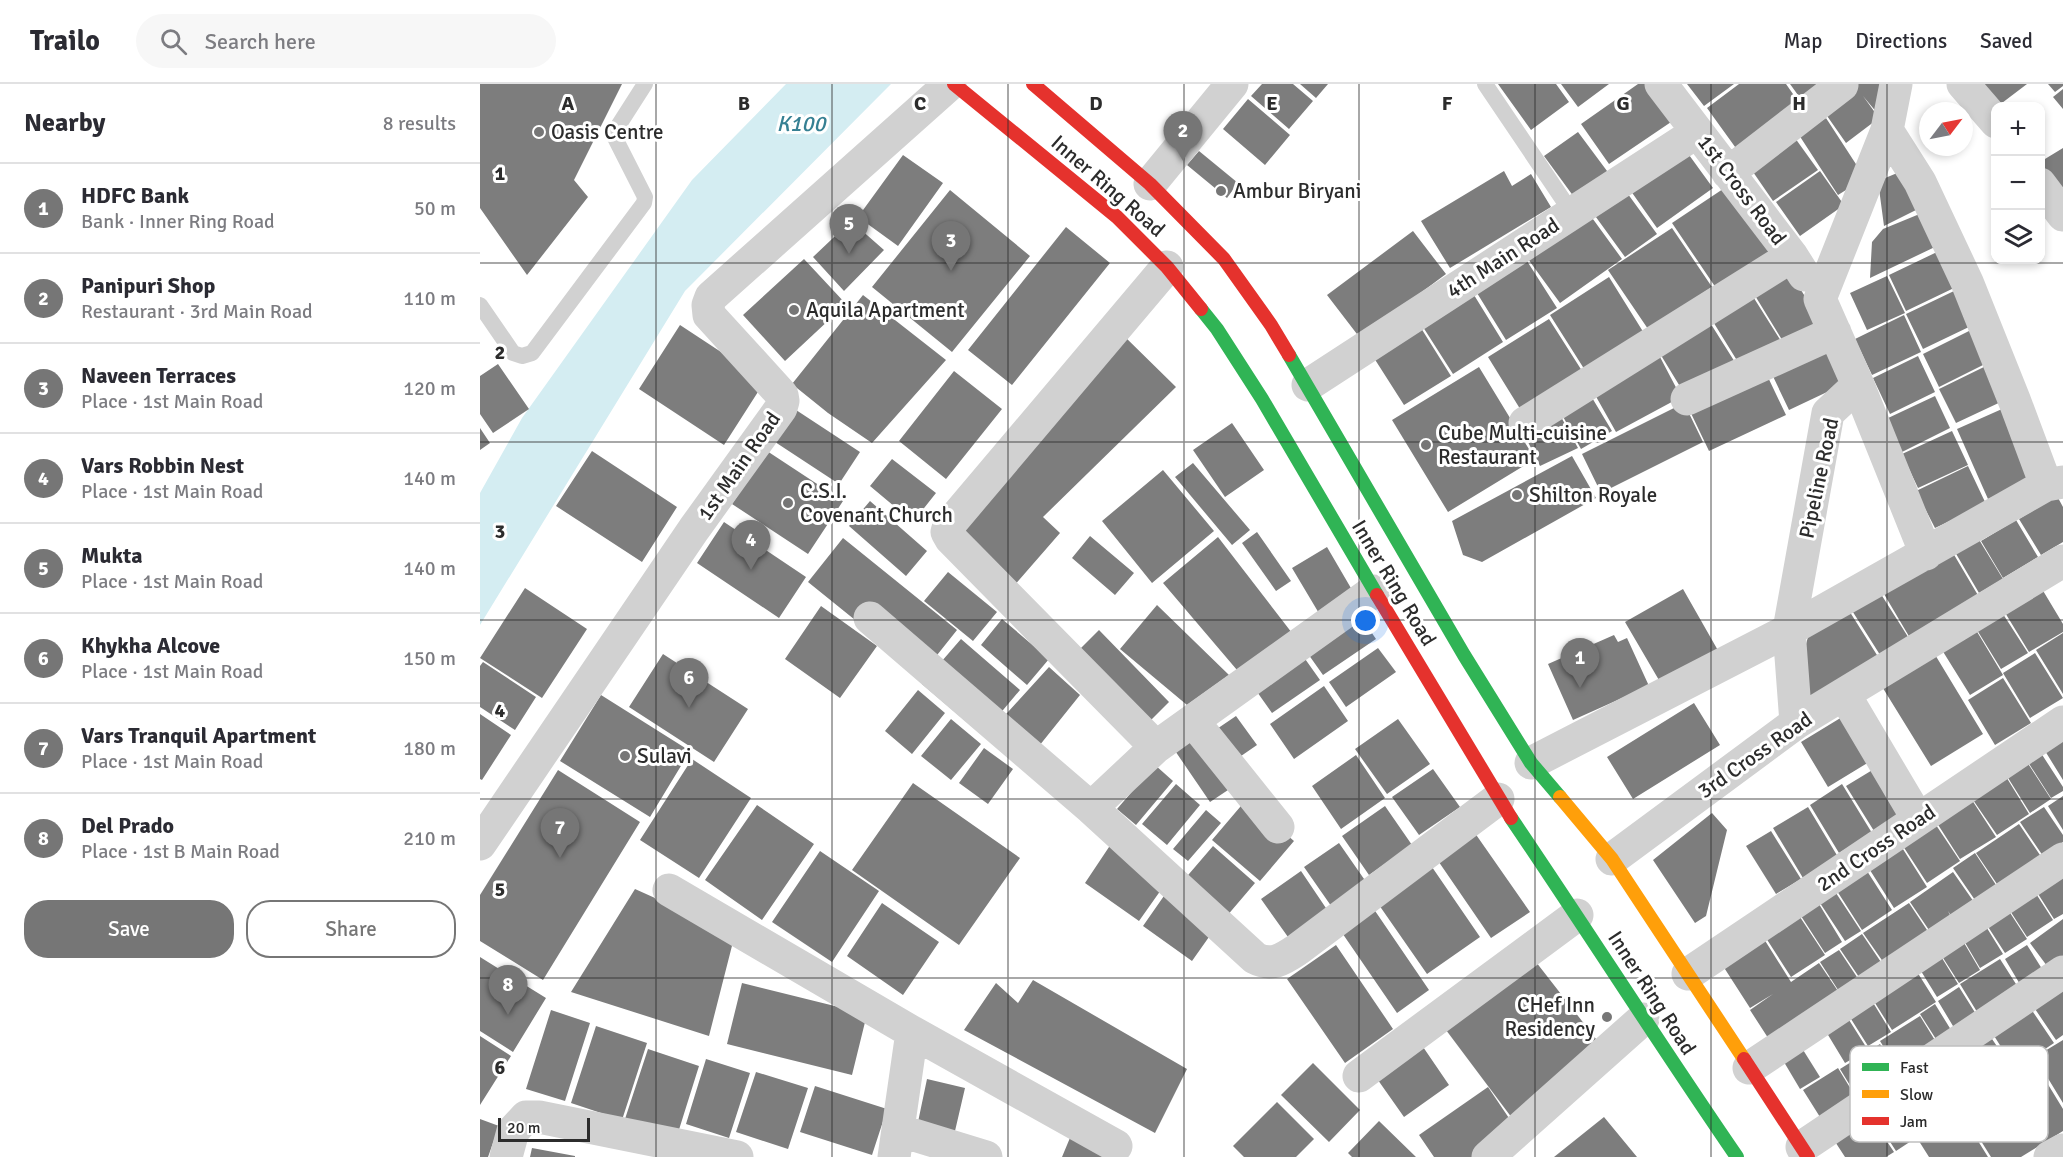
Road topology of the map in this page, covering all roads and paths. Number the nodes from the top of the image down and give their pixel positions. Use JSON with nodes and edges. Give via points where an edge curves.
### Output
{"nodes":[{"id":1,"x":645,"y":84,"type":"edge"},
{"id":2,"x":952,"y":84,"type":"edge"},
{"id":3,"x":1034,"y":84,"type":"edge"},
{"id":4,"x":1232,"y":84,"type":"edge"},
{"id":5,"x":1485,"y":84,"type":"edge"},
{"id":6,"x":1660,"y":84,"type":"edge"},
{"id":7,"x":1896,"y":84,"type":"edge"},
{"id":8,"x":1963,"y":84,"type":"edge"},
{"id":9,"x":1842,"y":85,"type":"edge"},
{"id":10,"x":1991,"y":117,"type":"edge"},
{"id":11,"x":1887,"y":130,"type":"junction"},
{"id":12,"x":1697,"y":132,"type":"junction"},
{"id":13,"x":1728,"y":173,"type":"junction"},
{"id":14,"x":1150,"y":184,"type":"junction"},
{"id":15,"x":2045,"y":191,"type":"edge"},
{"id":16,"x":1572,"y":213,"type":"junction"},
{"id":17,"x":2063,"y":215,"type":"edge"},
{"id":18,"x":1792,"y":256,"type":"junction"},
{"id":19,"x":1167,"y":267,"type":"junction"},
{"id":20,"x":1820,"y":299,"type":"junction"},
{"id":21,"x":480,"y":305,"type":"edge"},
{"id":22,"x":1835,"y":332,"type":"junction"},
{"id":23,"x":1858,"y":384,"type":"junction"},
{"id":24,"x":1308,"y":385,"type":"junction"},
{"id":25,"x":1688,"y":399,"type":"dead end"},
{"id":26,"x":1524,"y":423,"type":"dead end"},
{"id":27,"x":2054,"y":484,"type":"edge"},
{"id":28,"x":1926,"y":554,"type":"junction"},
{"id":29,"x":2063,"y":561,"type":"edge"},
{"id":30,"x":1374,"y":591,"type":"junction"},
{"id":31,"x":870,"y":618,"type":"dead end"},
{"id":32,"x":1789,"y":630,"type":"junction"},
{"id":33,"x":1844,"y":694,"type":"junction"},
{"id":34,"x":1193,"y":721,"type":"junction"},
{"id":35,"x":2063,"y":722,"type":"edge"},
{"id":36,"x":1796,"y":723,"type":"junction"},
{"id":37,"x":1156,"y":747,"type":"junction"},
{"id":38,"x":1531,"y":762,"type":"junction"},
{"id":39,"x":1498,"y":799,"type":"junction"},
{"id":40,"x":1091,"y":808,"type":"junction"},
{"id":41,"x":1918,"y":819,"type":"junction"},
{"id":42,"x":1278,"y":828,"type":"dead end"},
{"id":43,"x":480,"y":844,"type":"edge"},
{"id":44,"x":1611,"y":859,"type":"junction"},
{"id":45,"x":2063,"y":859,"type":"edge"},
{"id":46,"x":669,"y":890,"type":"dead end"},
{"id":47,"x":1577,"y":915,"type":"junction"},
{"id":48,"x":2063,"y":972,"type":"edge"},
{"id":49,"x":1688,"y":974,"type":"junction"},
{"id":50,"x":1643,"y":1019,"type":"junction"},
{"id":51,"x":912,"y":1032,"type":"junction"},
{"id":52,"x":1957,"y":1046,"type":"edge"},
{"id":53,"x":1749,"y":1068,"type":"junction"},
{"id":54,"x":1359,"y":1076,"type":"dead end"},
{"id":55,"x":1850,"y":1121,"type":"edge"},
{"id":56,"x":896,"y":1143,"type":"edge"},
{"id":57,"x":1116,"y":1146,"type":"dead end"},
{"id":58,"x":508,"y":1148,"type":"edge"},
{"id":59,"x":2063,"y":1150,"type":"edge"},
{"id":60,"x":1805,"y":1152,"type":"edge"},
{"id":61,"x":737,"y":1157,"type":"edge"},
{"id":62,"x":986,"y":1157,"type":"edge"},
{"id":63,"x":1488,"y":1157,"type":"edge"},
{"id":64,"x":1737,"y":1157,"type":"edge"},
{"id":65,"x":2050,"y":1157,"type":"edge"}],
"edges":[{"from":1,"to":21,"type":"lane","via":[[613,134],[645,197],[644,203],[532,353],[513,353]]},
{"from":2,"to":19,"type":"main road","name":"Inner Ring Road","via":[[1117,217]]},
{"from":2,"to":43,"type":"street","name":"1st Main Road","via":[[711,297],[709,315],[782,395],[781,408]]},
{"from":3,"to":14,"type":"main road","name":"Inner Ring Road"},
{"from":4,"to":14,"type":"street"},
{"from":5,"to":16,"type":"lane"},
{"from":6,"to":12,"type":"street","name":"1st Cross Road"},
{"from":7,"to":11,"type":"street"},
{"from":8,"to":10,"type":"street"},
{"from":9,"to":13,"type":"street"},
{"from":11,"to":20,"type":"street"},
{"from":11,"to":27,"type":"street","via":[[1920,182]]},
{"from":12,"to":13,"type":"street","name":"1st Cross Road"},
{"from":12,"to":16,"type":"street","name":"4th Main Road"},
{"from":13,"to":18,"type":"street","name":"1st Cross Road"},
{"from":14,"to":24,"type":"main road","name":"Inner Ring Road","via":[[1224,259]]},
{"from":15,"to":17,"type":"street"},
{"from":16,"to":24,"type":"street","name":"4th Main Road"},
{"from":18,"to":20,"type":"street","name":"1st Cross Road"},
{"from":18,"to":26,"type":"street"},
{"from":19,"to":30,"type":"main road","name":"Inner Ring Road","via":[[1217,329]]},
{"from":19,"to":37,"type":"street","via":[[947,532]]},
{"from":20,"to":22,"type":"street"},
{"from":22,"to":23,"type":"street"},
{"from":22,"to":25,"type":"street"},
{"from":23,"to":28,"type":"street"},
{"from":23,"to":32,"type":"street","name":"Pipeline Road","via":[[1828,412]]},
{"from":24,"to":38,"type":"main road","name":"Inner Ring Road","via":[[1464,655]]},
{"from":27,"to":28,"type":"street"},
{"from":28,"to":32,"type":"street"},
{"from":29,"to":33,"type":"street","name":"3rd Cross Road"},
{"from":30,"to":34,"type":"street"},
{"from":30,"to":39,"type":"main road","name":"Inner Ring Road"},
{"from":31,"to":40,"type":"street"},
{"from":32,"to":36,"type":"street","name":"Pipeline Road"},
{"from":32,"to":38,"type":"street"},
{"from":33,"to":36,"type":"street","name":"3rd Cross Road"},
{"from":33,"to":41,"type":"street"},
{"from":34,"to":37,"type":"street"},
{"from":34,"to":42,"type":"street"},
{"from":35,"to":41,"type":"street","name":"2nd Cross Road"},
{"from":36,"to":44,"type":"street","name":"3rd Cross Road"},
{"from":37,"to":40,"type":"street"},
{"from":38,"to":44,"type":"main road","name":"Inner Ring Road"},
{"from":39,"to":40,"type":"street","via":[[1298,949],[1272,963],[1255,958]]},
{"from":39,"to":47,"type":"main road","name":"Inner Ring Road"},
{"from":41,"to":49,"type":"street","name":"2nd Cross Road"},
{"from":44,"to":49,"type":"main road","name":"Inner Ring Road"},
{"from":45,"to":53,"type":"street"},
{"from":46,"to":51,"type":"street"},
{"from":47,"to":50,"type":"main road","name":"Inner Ring Road"},
{"from":47,"to":54,"type":"street"},
{"from":48,"to":52,"type":"street"},
{"from":49,"to":53,"type":"main road","name":"Inner Ring Road"},
{"from":50,"to":63,"type":"street"},
{"from":50,"to":64,"type":"main road","name":"Inner Ring Road"},
{"from":51,"to":56,"type":"street"},
{"from":51,"to":57,"type":"street"},
{"from":53,"to":60,"type":"main road","name":"Inner Ring Road"},
{"from":55,"to":60,"type":"street"},
{"from":56,"to":62,"type":"street"},
{"from":58,"to":61,"type":"street","via":[[513,1131],[526,1117],[539,1116]]},
{"from":59,"to":65,"type":"street"}]}
